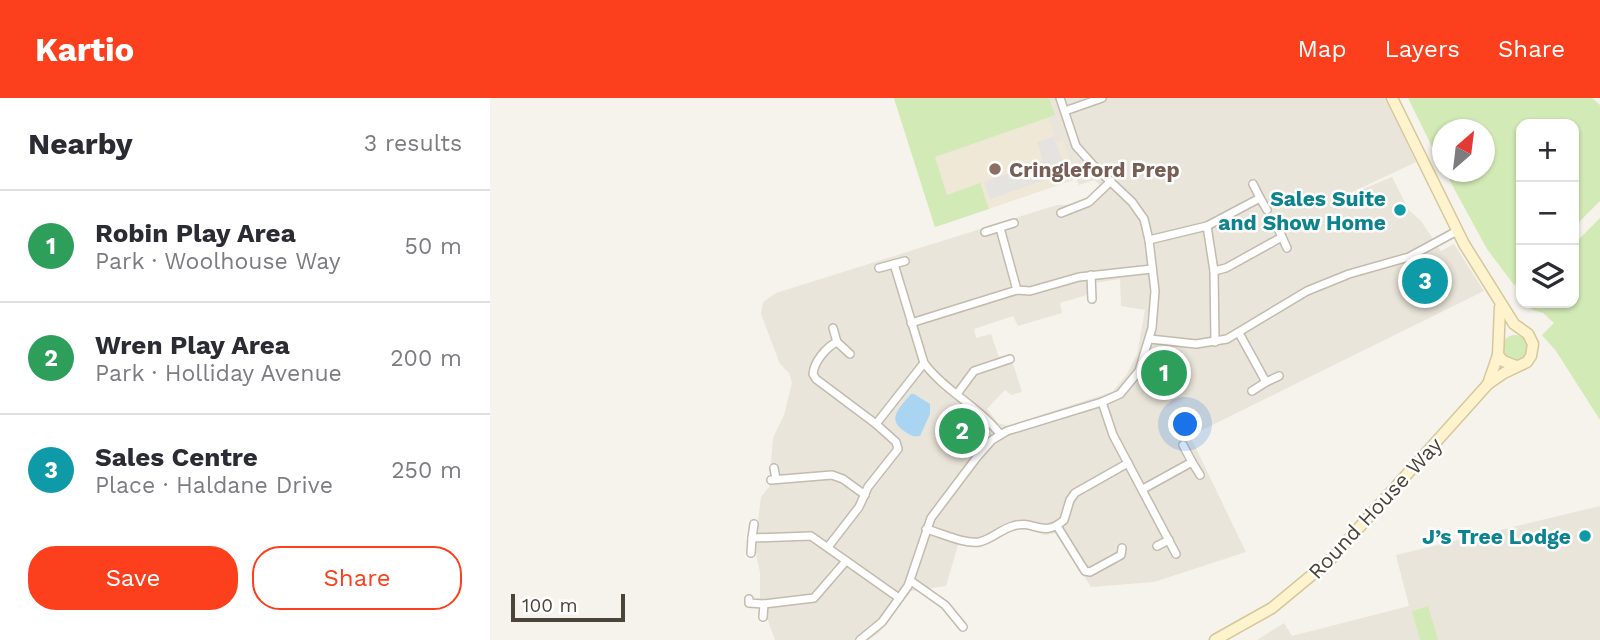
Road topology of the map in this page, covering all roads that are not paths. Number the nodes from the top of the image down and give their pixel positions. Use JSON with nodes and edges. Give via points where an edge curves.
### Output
{"nodes":[{"id":1,"x":1060,"y":98,"type":"edge"},
{"id":2,"x":1102,"y":98,"type":"edge"},
{"id":3,"x":1392,"y":98,"type":"edge"},
{"id":4,"x":1065,"y":111,"type":"junction"},
{"id":5,"x":1111,"y":181,"type":"junction"},
{"id":6,"x":1253,"y":184,"type":"dead end"},
{"id":7,"x":1260,"y":198,"type":"junction"},
{"id":8,"x":1268,"y":210,"type":"dead end"},
{"id":9,"x":1061,"y":213,"type":"dead end"},
{"id":10,"x":1275,"y":222,"type":"dead end"},
{"id":11,"x":1014,"y":223,"type":"dead end"},
{"id":12,"x":1208,"y":226,"type":"junction"},
{"id":13,"x":1000,"y":228,"type":"junction"},
{"id":14,"x":1457,"y":230,"type":"junction"},
{"id":15,"x":985,"y":232,"type":"dead end"},
{"id":16,"x":1282,"y":237,"type":"junction"},
{"id":17,"x":1149,"y":240,"type":"junction"},
{"id":18,"x":1287,"y":248,"type":"dead end"},
{"id":19,"x":905,"y":261,"type":"dead end"},
{"id":20,"x":894,"y":264,"type":"junction"},
{"id":21,"x":879,"y":268,"type":"dead end"},
{"id":22,"x":1152,"y":269,"type":"junction"},
{"id":23,"x":1214,"y":271,"type":"junction"},
{"id":24,"x":1091,"y":275,"type":"junction"},
{"id":25,"x":1017,"y":290,"type":"junction"},
{"id":26,"x":1092,"y":299,"type":"dead end"},
{"id":27,"x":1500,"y":303,"type":"junction"},
{"id":28,"x":911,"y":323,"type":"junction"},
{"id":29,"x":833,"y":328,"type":"dead end"},
{"id":30,"x":1523,"y":331,"type":"junction"},
{"id":31,"x":1239,"y":333,"type":"junction"},
{"id":32,"x":1150,"y":339,"type":"junction"},
{"id":33,"x":1499,"y":340,"type":"junction"},
{"id":34,"x":837,"y":342,"type":"junction"},
{"id":35,"x":1215,"y":342,"type":"junction"},
{"id":36,"x":850,"y":354,"type":"dead end"},
{"id":37,"x":1498,"y":355,"type":"junction"},
{"id":38,"x":1010,"y":359,"type":"dead end"},
{"id":39,"x":924,"y":363,"type":"junction"},
{"id":40,"x":1516,"y":366,"type":"junction"},
{"id":41,"x":1279,"y":376,"type":"dead end"},
{"id":42,"x":1266,"y":382,"type":"junction"},
{"id":43,"x":1488,"y":384,"type":"junction"},
{"id":44,"x":1252,"y":391,"type":"dead end"},
{"id":45,"x":957,"y":394,"type":"junction"},
{"id":46,"x":1102,"y":402,"type":"junction"},
{"id":47,"x":876,"y":424,"type":"junction"},
{"id":48,"x":1000,"y":435,"type":"junction"},
{"id":49,"x":1183,"y":445,"type":"dead end"},
{"id":50,"x":1192,"y":462,"type":"junction"},
{"id":51,"x":1128,"y":463,"type":"junction"},
{"id":52,"x":774,"y":468,"type":"dead end"},
{"id":53,"x":1199,"y":475,"type":"dead end"},
{"id":54,"x":1143,"y":489,"type":"junction"},
{"id":55,"x":865,"y":495,"type":"junction"},
{"id":56,"x":754,"y":524,"type":"dead end"},
{"id":57,"x":1057,"y":526,"type":"junction"},
{"id":58,"x":926,"y":529,"type":"junction"},
{"id":59,"x":752,"y":538,"type":"junction"},
{"id":60,"x":1169,"y":540,"type":"junction"},
{"id":61,"x":1157,"y":546,"type":"dead end"},
{"id":62,"x":828,"y":547,"type":"junction"},
{"id":63,"x":1122,"y":548,"type":"dead end"},
{"id":64,"x":751,"y":553,"type":"dead end"},
{"id":65,"x":1176,"y":554,"type":"dead end"},
{"id":66,"x":846,"y":561,"type":"junction"},
{"id":67,"x":911,"y":581,"type":"junction"},
{"id":68,"x":899,"y":598,"type":"junction"},
{"id":69,"x":747,"y":602,"type":"dead end"},
{"id":70,"x":764,"y":604,"type":"junction"},
{"id":71,"x":763,"y":617,"type":"dead end"},
{"id":72,"x":963,"y":627,"type":"dead end"},
{"id":73,"x":860,"y":640,"type":"edge"},
{"id":74,"x":1214,"y":640,"type":"edge"}],
"edges":[{"from":1,"to":4,"type":"street"},
{"from":2,"to":4,"type":"street"},
{"from":3,"to":14,"type":"street"},
{"from":4,"to":5,"type":"street","via":[[1076,146]]},
{"from":5,"to":9,"type":"street","via":[[1089,202]]},
{"from":5,"to":17,"type":"street","via":[[1144,219]]},
{"from":6,"to":7,"type":"street"},
{"from":7,"to":8,"type":"street"},
{"from":7,"to":12,"type":"street"},
{"from":10,"to":16,"type":"street"},
{"from":11,"to":13,"type":"street"},
{"from":12,"to":17,"type":"street"},
{"from":12,"to":23,"type":"street"},
{"from":13,"to":15,"type":"street"},
{"from":13,"to":25,"type":"street"},
{"from":14,"to":27,"type":"street"},
{"from":14,"to":31,"type":"street","via":[[1409,257],[1307,291]]},
{"from":16,"to":18,"type":"street"},
{"from":16,"to":23,"type":"street"},
{"from":17,"to":22,"type":"street"},
{"from":19,"to":20,"type":"street"},
{"from":20,"to":21,"type":"street"},
{"from":20,"to":28,"type":"street"},
{"from":22,"to":24,"type":"street"},
{"from":22,"to":32,"type":"street","via":[[1155,291]]},
{"from":23,"to":35,"type":"street"},
{"from":24,"to":25,"type":"street","via":[[1030,291]]},
{"from":24,"to":26,"type":"street"},
{"from":25,"to":28,"type":"street"},
{"from":27,"to":30,"type":"street"},
{"from":27,"to":33,"type":"street"},
{"from":28,"to":39,"type":"street"},
{"from":29,"to":34,"type":"street"},
{"from":30,"to":33,"type":"street","via":[[1509,330]]},
{"from":30,"to":40,"type":"street","via":[[1534,350],[1527,362]]},
{"from":31,"to":35,"type":"street"},
{"from":31,"to":42,"type":"street"},
{"from":32,"to":35,"type":"street"},
{"from":32,"to":46,"type":"street","via":[[1133,380],[1120,394]]},
{"from":33,"to":37,"type":"street"},
{"from":34,"to":36,"type":"street"},
{"from":34,"to":47,"type":"street","via":[[817,362],[813,374]]},
{"from":37,"to":40,"type":"street"},
{"from":37,"to":43,"type":"street","name":"Round House Way"},
{"from":38,"to":45,"type":"street","via":[[979,369]]},
{"from":39,"to":45,"type":"street"},
{"from":39,"to":47,"type":"street"},
{"from":40,"to":43,"type":"street","name":"Round House Way"},
{"from":41,"to":42,"type":"street"},
{"from":42,"to":44,"type":"street"},
{"from":43,"to":74,"type":"street","name":"Round House Way","via":[[1330,560],[1272,608]]},
{"from":45,"to":48,"type":"street","via":[[981,412]]},
{"from":46,"to":48,"type":"street"},
{"from":46,"to":51,"type":"street"},
{"from":47,"to":55,"type":"street","via":[[898,449]]},
{"from":48,"to":58,"type":"street","via":[[977,457]]},
{"from":49,"to":50,"type":"street"},
{"from":50,"to":53,"type":"street"},
{"from":50,"to":54,"type":"street"},
{"from":51,"to":54,"type":"street"},
{"from":51,"to":57,"type":"street","via":[[1075,493]]},
{"from":52,"to":55,"type":"street","via":[[774,480],[832,475]]},
{"from":54,"to":60,"type":"street"},
{"from":55,"to":62,"type":"street"},
{"from":56,"to":59,"type":"street"},
{"from":57,"to":58,"type":"street","via":[[1041,530],[1025,524],[1013,526],[979,542]]},
{"from":57,"to":63,"type":"street","via":[[1085,571],[1121,555]]},
{"from":58,"to":67,"type":"street"},
{"from":59,"to":62,"type":"street","via":[[805,534]]},
{"from":59,"to":64,"type":"street"},
{"from":60,"to":61,"type":"street"},
{"from":60,"to":65,"type":"street"},
{"from":62,"to":66,"type":"street"},
{"from":66,"to":68,"type":"street"},
{"from":66,"to":70,"type":"street","via":[[814,598]]},
{"from":67,"to":68,"type":"street"},
{"from":67,"to":72,"type":"street","via":[[945,605]]},
{"from":68,"to":73,"type":"street"},
{"from":69,"to":70,"type":"street"},
{"from":70,"to":71,"type":"street"}]}
